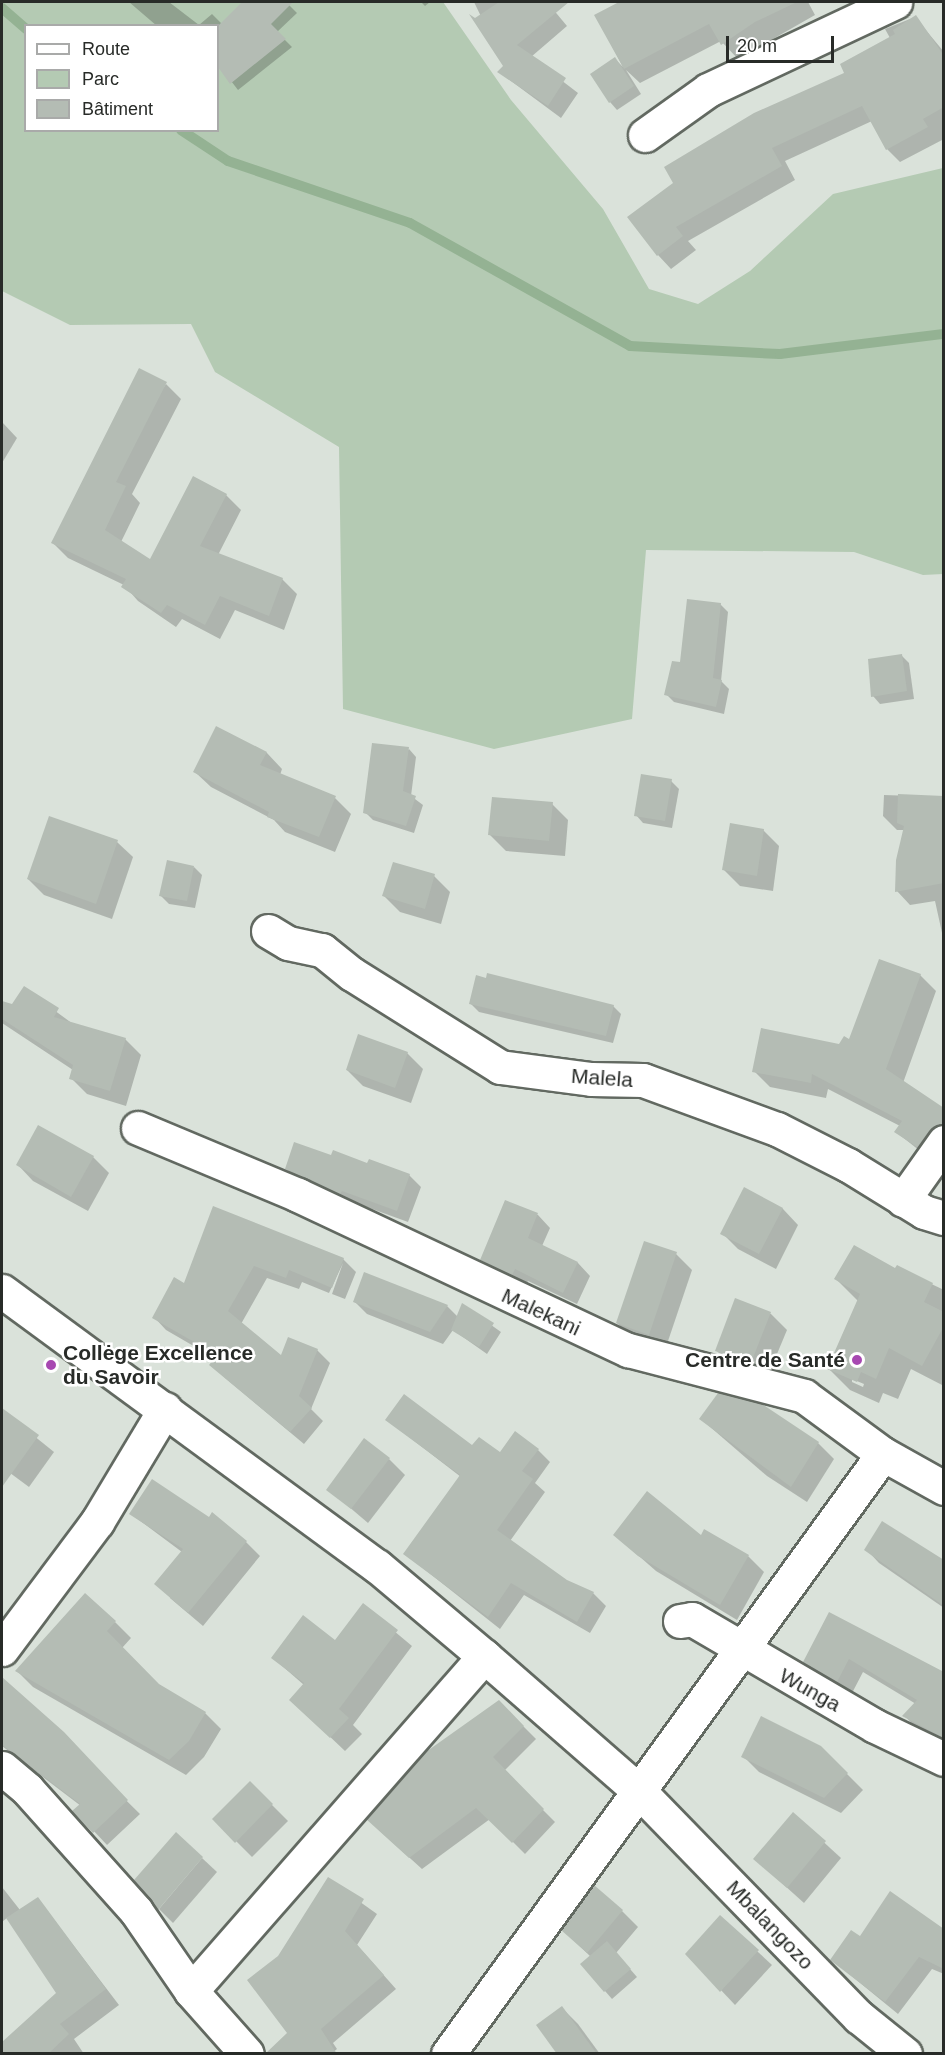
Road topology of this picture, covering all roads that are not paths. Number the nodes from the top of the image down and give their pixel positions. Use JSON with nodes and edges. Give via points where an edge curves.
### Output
{"nodes":[{"id":1,"x":895,"y":2,"type":"edge"},
{"id":2,"x":645,"y":135,"type":"dead end"},
{"id":3,"x":268,"y":931,"type":"dead end"},
{"id":4,"x":138,"y":1128,"type":"dead end"},
{"id":5,"x":944,"y":1142,"type":"edge"},
{"id":6,"x":903,"y":1200,"type":"junction"},
{"id":7,"x":944,"y":1218,"type":"edge"},
{"id":8,"x":2,"y":1291,"type":"edge"},
{"id":9,"x":165,"y":1409,"type":"junction"},
{"id":10,"x":883,"y":1454,"type":"junction"},
{"id":11,"x":944,"y":1488,"type":"edge"},
{"id":12,"x":680,"y":1621,"type":"dead end"},
{"id":13,"x":3,"y":1644,"type":"edge"},
{"id":14,"x":743,"y":1652,"type":"junction"},
{"id":15,"x":484,"y":1656,"type":"junction"},
{"id":16,"x":944,"y":1759,"type":"edge"},
{"id":17,"x":2,"y":1768,"type":"edge"},
{"id":18,"x":640,"y":1792,"type":"junction"},
{"id":19,"x":191,"y":1991,"type":"junction"},
{"id":20,"x":247,"y":2054,"type":"edge"},
{"id":21,"x":448,"y":2054,"type":"edge"},
{"id":22,"x":905,"y":2054,"type":"edge"}],
"edges":[{"from":1,"to":2,"type":"street","via":[[708,90]]},
{"from":3,"to":6,"type":"street","name":"Malela","via":[[288,943],[322,950],[352,974],[500,1067],[591,1079],[642,1080],[777,1129],[848,1165]]},
{"from":4,"to":10,"type":"street","name":"Malekani","via":[[298,1195],[617,1346],[804,1396]]},
{"from":5,"to":6,"type":"street"},
{"from":6,"to":7,"type":"street","name":"Malela"},
{"from":8,"to":9,"type":"street","name":"Mbalangozo"},
{"from":9,"to":13,"type":"street","via":[[97,1522]]},
{"from":9,"to":15,"type":"street","name":"Mbalangozo","via":[[377,1566]]},
{"from":10,"to":11,"type":"street","name":"Malekani"},
{"from":10,"to":14,"type":"street"},
{"from":12,"to":14,"type":"street","name":"Wunga","via":[[692,1619]]},
{"from":14,"to":16,"type":"street","name":"Wunga","via":[[875,1726]]},
{"from":14,"to":18,"type":"street"},
{"from":15,"to":18,"type":"street","name":"Mbalangozo"},
{"from":15,"to":19,"type":"street"},
{"from":17,"to":19,"type":"street","via":[[27,1789],[136,1911]]},
{"from":18,"to":21,"type":"street"},
{"from":18,"to":22,"type":"street","name":"Mbalangozo","via":[[859,2016]]},
{"from":19,"to":20,"type":"street"}]}
